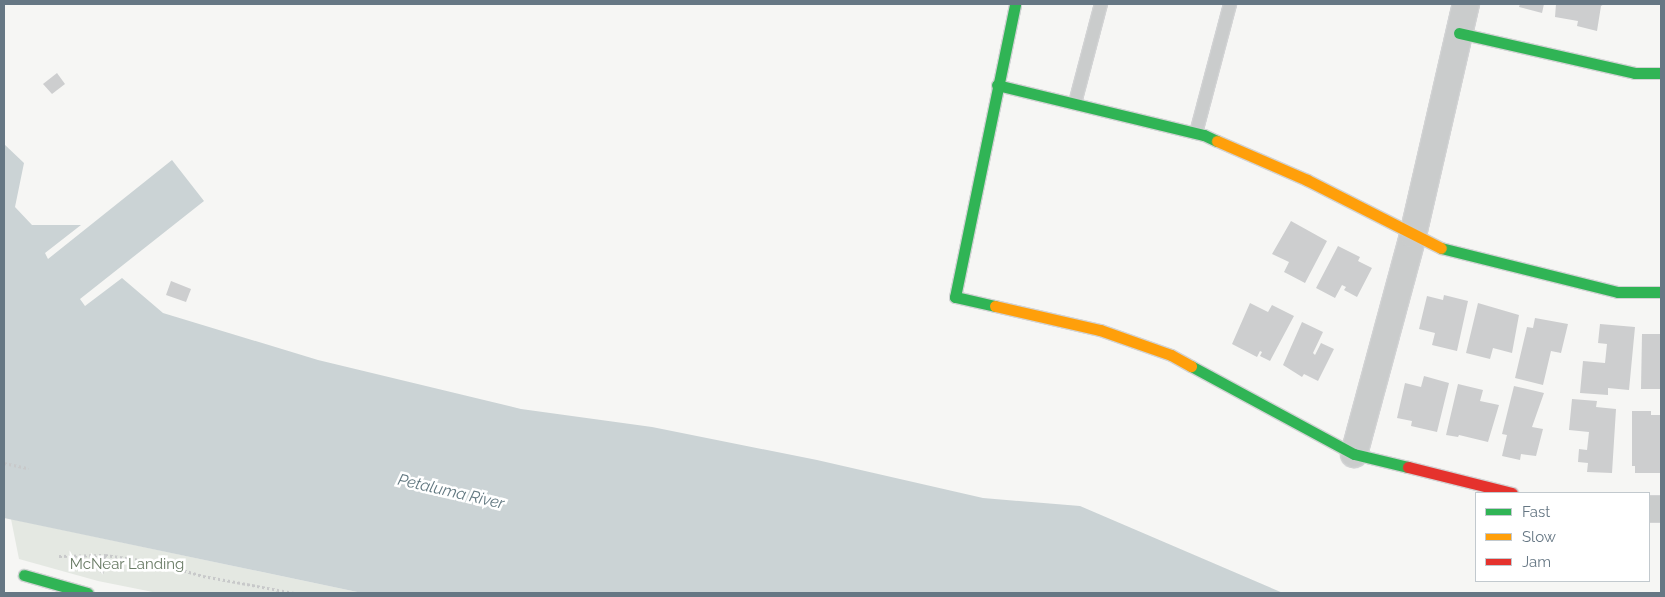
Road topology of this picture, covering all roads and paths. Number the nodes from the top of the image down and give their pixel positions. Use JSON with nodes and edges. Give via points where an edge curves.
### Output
{"nodes":[{"id":1,"x":1015,"y":4,"type":"edge"},
{"id":2,"x":1101,"y":4,"type":"edge"},
{"id":3,"x":1230,"y":4,"type":"edge"},
{"id":4,"x":1466,"y":4,"type":"edge"},
{"id":5,"x":1459,"y":33,"type":"junction"},
{"id":6,"x":1661,"y":73,"type":"edge"},
{"id":7,"x":997,"y":85,"type":"junction"},
{"id":8,"x":1075,"y":103,"type":"junction"},
{"id":9,"x":1196,"y":133,"type":"junction"},
{"id":10,"x":1413,"y":235,"type":"junction"},
{"id":11,"x":1661,"y":292,"type":"edge"},
{"id":12,"x":1354,"y":454,"type":"junction"},
{"id":13,"x":4,"y":462,"type":"edge"},
{"id":14,"x":28,"y":468,"type":"dead end"},
{"id":15,"x":1508,"y":492,"type":"edge"},
{"id":16,"x":53,"y":556,"type":"dead end"},
{"id":17,"x":24,"y":575,"type":"dead end"},
{"id":18,"x":87,"y":593,"type":"edge"},
{"id":19,"x":295,"y":593,"type":"edge"}],
"edges":[{"from":1,"to":7,"type":"street"},
{"from":2,"to":8,"type":"lane"},
{"from":3,"to":9,"type":"lane"},
{"from":4,"to":5,"type":"street"},
{"from":5,"to":6,"type":"street","via":[[1635,73]]},
{"from":5,"to":10,"type":"street"},
{"from":7,"to":8,"type":"street"},
{"from":7,"to":12,"type":"street","via":[[955,297],[1100,330],[1171,355]]},
{"from":8,"to":9,"type":"street"},
{"from":9,"to":10,"type":"street","via":[[1307,180]]},
{"from":10,"to":11,"type":"street","via":[[1448,251],[1567,281],[1618,292]]},
{"from":10,"to":12,"type":"street"},
{"from":12,"to":15,"type":"street"},
{"from":13,"to":14,"type":"path"},
{"from":16,"to":19,"type":"path","via":[[105,555],[155,562],[204,576]]},
{"from":17,"to":18,"type":"street"}]}
